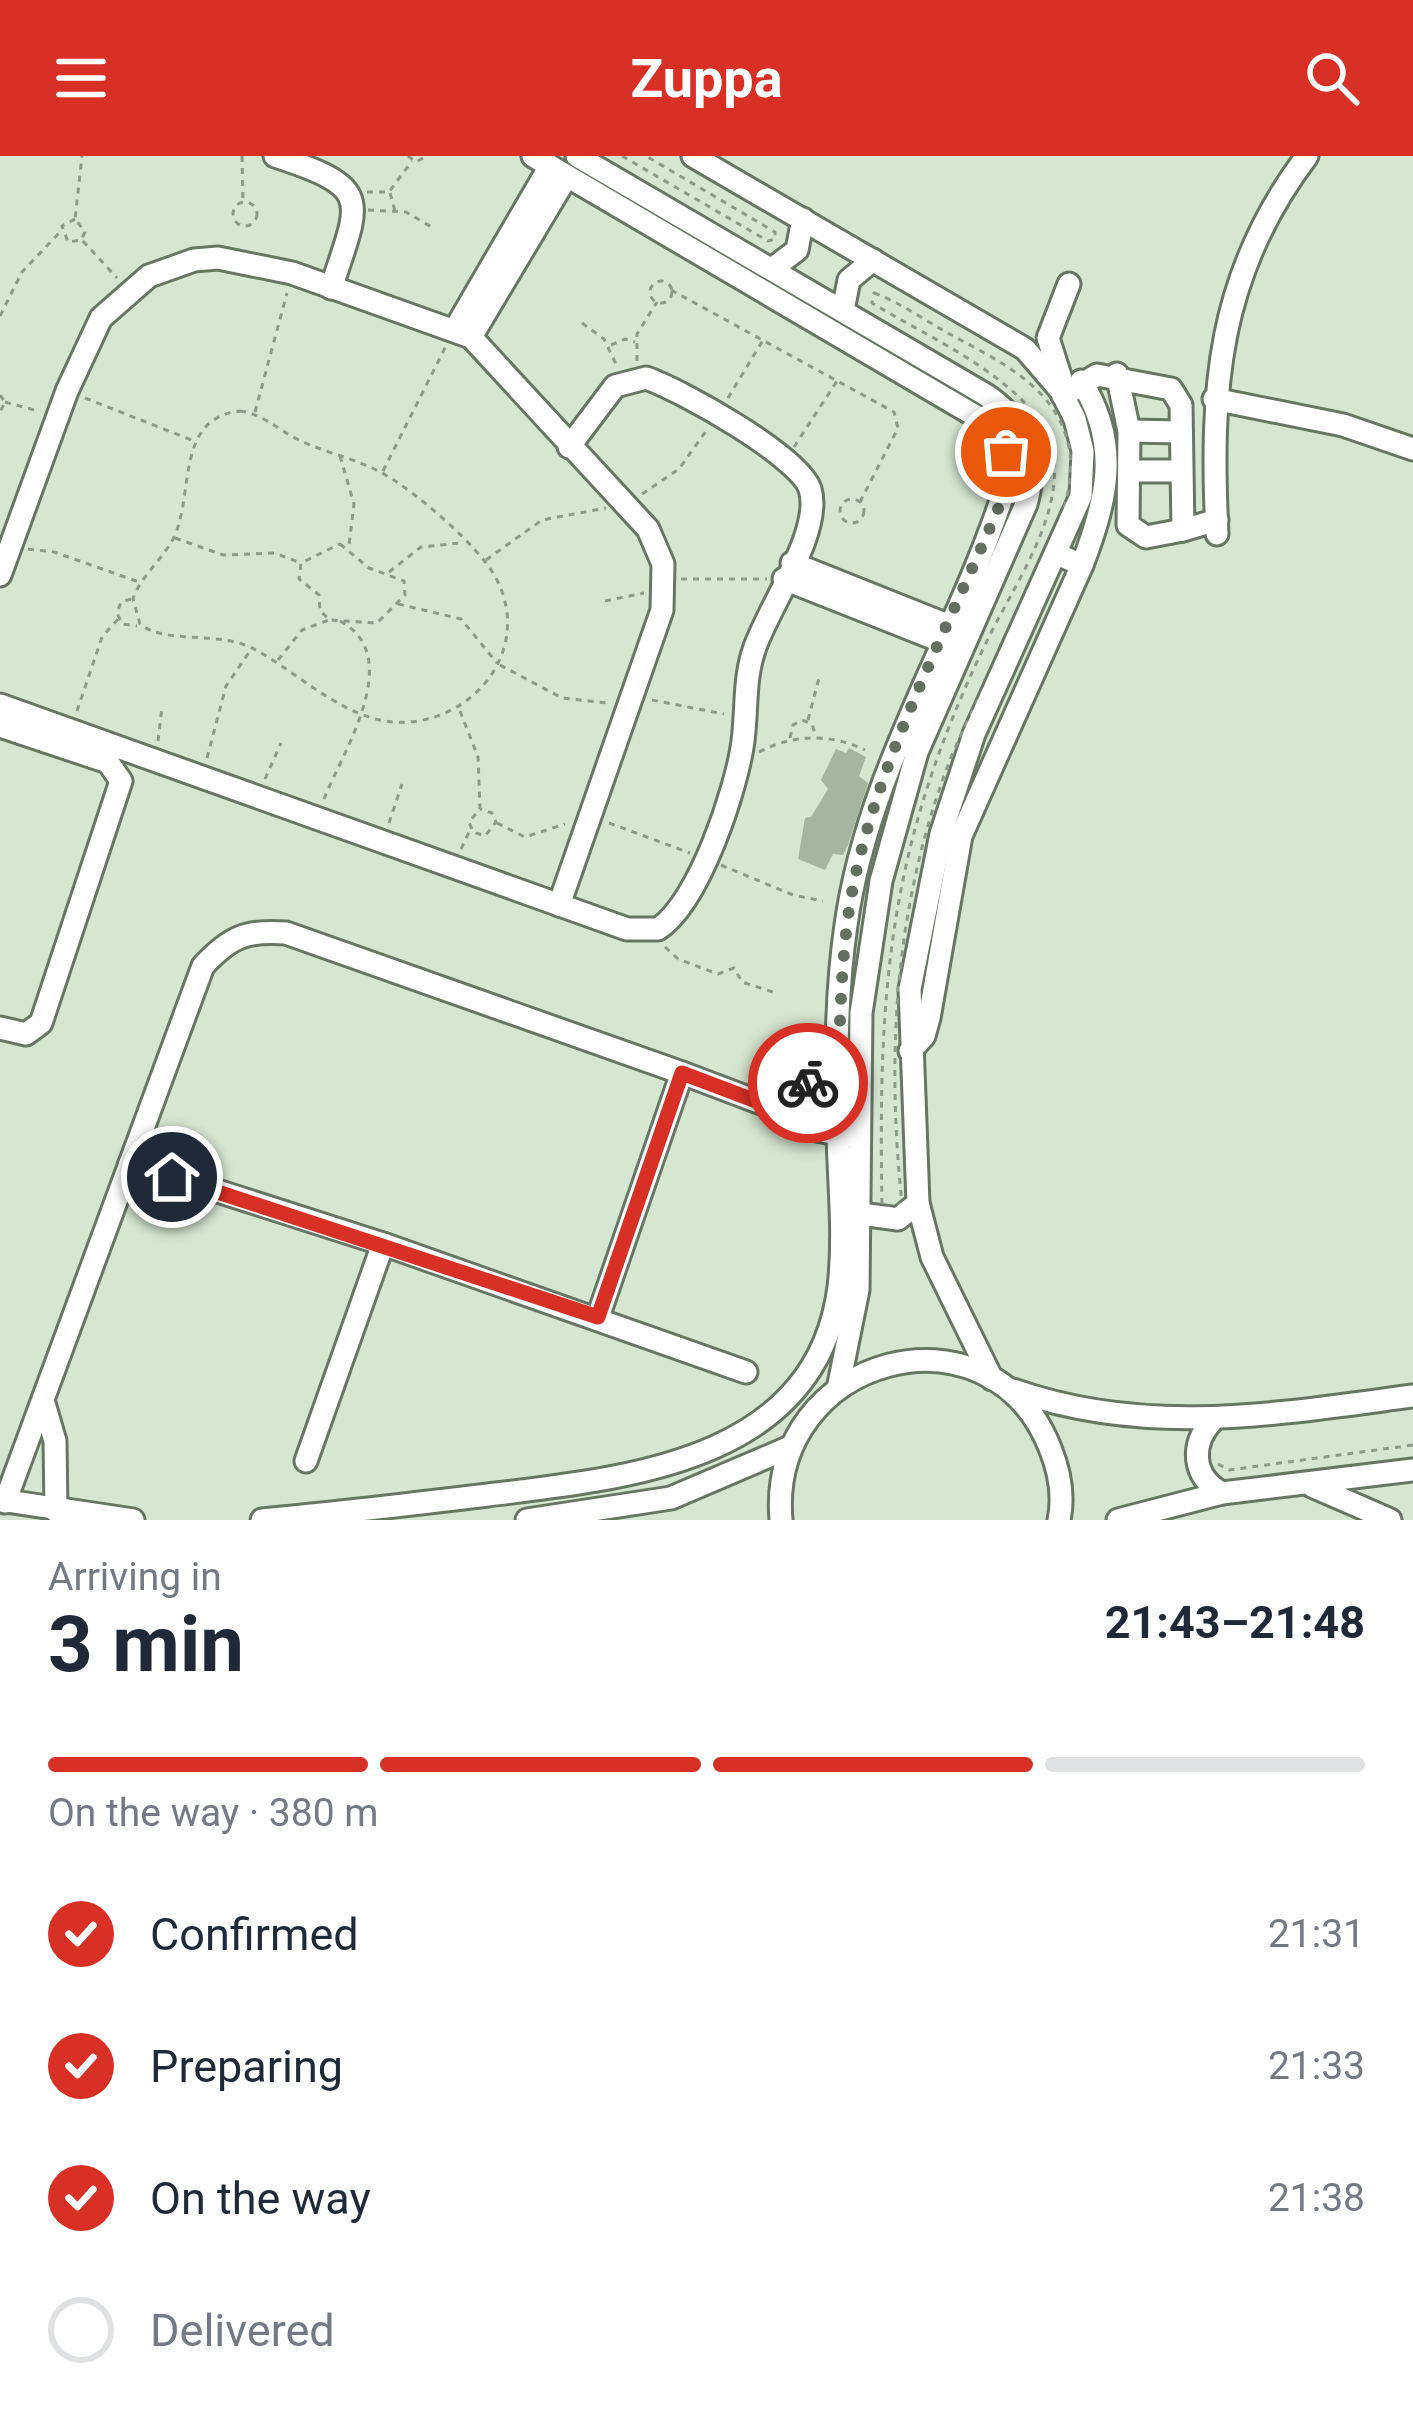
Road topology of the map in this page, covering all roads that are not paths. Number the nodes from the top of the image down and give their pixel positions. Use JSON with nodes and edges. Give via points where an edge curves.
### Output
{"nodes":[{"id":1,"x":275,"y":156,"type":"edge"},
{"id":2,"x":693,"y":156,"type":"edge"},
{"id":3,"x":1298,"y":162,"type":"edge"},
{"id":4,"x":557,"y":163,"type":"edge"},
{"id":5,"x":802,"y":219,"type":"junction"},
{"id":6,"x":873,"y":260,"type":"junction"},
{"id":7,"x":772,"y":269,"type":"junction"},
{"id":8,"x":1069,"y":284,"type":"dead end"},
{"id":9,"x":331,"y":288,"type":"junction"},
{"id":10,"x":843,"y":310,"type":"junction"},
{"id":11,"x":463,"y":333,"type":"junction"},
{"id":12,"x":1117,"y":374,"type":"junction"},
{"id":13,"x":1068,"y":390,"type":"junction"},
{"id":14,"x":1214,"y":399,"type":"junction"},
{"id":15,"x":1130,"y":431,"type":"junction"},
{"id":16,"x":1181,"y":432,"type":"junction"},
{"id":17,"x":569,"y":447,"type":"junction"},
{"id":18,"x":1413,"y":448,"type":"edge"},
{"id":19,"x":1132,"y":471,"type":"junction"},
{"id":20,"x":1181,"y":471,"type":"junction"},
{"id":21,"x":1183,"y":530,"type":"junction"},
{"id":22,"x":1057,"y":554,"type":"junction"},
{"id":23,"x":1082,"y":565,"type":"junction"},
{"id":24,"x":788,"y":571,"type":"junction"},
{"id":25,"x":0,"y":575,"type":"edge"},
{"id":26,"x":953,"y":634,"type":"junction"},
{"id":27,"x":0,"y":705,"type":"edge"},
{"id":28,"x":0,"y":726,"type":"edge"},
{"id":29,"x":559,"y":904,"type":"junction"},
{"id":30,"x":0,"y":1028,"type":"edge"},
{"id":31,"x":910,"y":1051,"type":"junction"},
{"id":32,"x":682,"y":1073,"type":"junction"},
{"id":33,"x":848,"y":1076,"type":"junction"},
{"id":34,"x":772,"y":1107,"type":"junction"},
{"id":35,"x":849,"y":1136,"type":"junction"},
{"id":36,"x":130,"y":1163,"type":"junction"},
{"id":37,"x":918,"y":1203,"type":"junction"},
{"id":38,"x":861,"y":1214,"type":"junction"},
{"id":39,"x":383,"y":1244,"type":"junction"},
{"id":40,"x":598,"y":1317,"type":"junction"},
{"id":41,"x":746,"y":1372,"type":"dead end"},
{"id":42,"x":992,"y":1378,"type":"junction"},
{"id":43,"x":839,"y":1384,"type":"junction"},
{"id":44,"x":1013,"y":1390,"type":"junction"},
{"id":45,"x":1413,"y":1396,"type":"edge"},
{"id":46,"x":43,"y":1400,"type":"junction"},
{"id":47,"x":1213,"y":1420,"type":"junction"},
{"id":48,"x":788,"y":1448,"type":"junction"},
{"id":49,"x":306,"y":1461,"type":"dead end"},
{"id":50,"x":1413,"y":1470,"type":"edge"},
{"id":51,"x":1306,"y":1483,"type":"junction"},
{"id":52,"x":1222,"y":1493,"type":"junction"},
{"id":53,"x":671,"y":1498,"type":"junction"},
{"id":54,"x":3,"y":1501,"type":"edge"},
{"id":55,"x":56,"y":1511,"type":"junction"},
{"id":56,"x":134,"y":1520,"type":"edge"},
{"id":57,"x":262,"y":1520,"type":"edge"},
{"id":58,"x":527,"y":1520,"type":"edge"},
{"id":59,"x":684,"y":1520,"type":"edge"},
{"id":60,"x":781,"y":1520,"type":"edge"},
{"id":61,"x":1059,"y":1520,"type":"edge"},
{"id":62,"x":1118,"y":1520,"type":"edge"},
{"id":63,"x":1390,"y":1520,"type":"edge"}],
"edges":[{"from":1,"to":9,"type":"street","via":[[331,175],[351,199]]},
{"from":2,"to":5,"type":"street"},
{"from":3,"to":14,"type":"street","via":[[1236,289]]},
{"from":4,"to":7,"type":"street"},
{"from":4,"to":11,"type":"street"},
{"from":4,"to":26,"type":"street","via":[[991,425],[1006,452],[1007,482]]},
{"from":5,"to":6,"type":"street"},
{"from":5,"to":7,"type":"street","via":[[797,250]]},
{"from":6,"to":10,"type":"street","via":[[848,280]]},
{"from":6,"to":13,"type":"street","via":[[1024,349]]},
{"from":7,"to":10,"type":"street"},
{"from":8,"to":13,"type":"street","via":[[1048,338]]},
{"from":9,"to":11,"type":"street"},
{"from":9,"to":25,"type":"street","via":[[243,260],[206,259],[171,266],[129,290],[101,318],[67,391]]},
{"from":10,"to":26,"type":"street","via":[[1004,407],[1030,454],[1026,505]]},
{"from":11,"to":17,"type":"street"},
{"from":12,"to":13,"type":"street"},
{"from":12,"to":15,"type":"street"},
{"from":12,"to":16,"type":"street","via":[[1171,389]]},
{"from":13,"to":22,"type":"street","via":[[1082,451],[1081,496]]},
{"from":13,"to":23,"type":"street","via":[[1093,400],[1109,455],[1101,517]]},
{"from":14,"to":18,"type":"street"},
{"from":14,"to":21,"type":"street","via":[[1217,527]]},
{"from":15,"to":16,"type":"street"},
{"from":15,"to":19,"type":"street"},
{"from":16,"to":20,"type":"street"},
{"from":17,"to":24,"type":"street","via":[[630,379],[654,381],[786,458],[806,480],[813,508]]},
{"from":17,"to":29,"type":"street","via":[[657,546],[665,583]]},
{"from":19,"to":20,"type":"street"},
{"from":19,"to":21,"type":"street","via":[[1127,513],[1136,534]]},
{"from":20,"to":21,"type":"street"},
{"from":22,"to":23,"type":"street"},
{"from":22,"to":31,"type":"street","via":[[974,734],[932,872],[910,989]]},
{"from":23,"to":31,"type":"street","via":[[961,836],[924,1036]]},
{"from":24,"to":26,"type":"street"},
{"from":24,"to":29,"type":"street","via":[[753,651],[739,768],[674,913],[658,929],[637,932]]},
{"from":26,"to":33,"type":"street","via":[[886,860]]},
{"from":26,"to":33,"type":"street","via":[[878,793],[860,856],[839,989]]},
{"from":27,"to":29,"type":"street"},
{"from":28,"to":30,"type":"street","via":[[107,763],[122,781],[40,1023],[26,1034]]},
{"from":31,"to":37,"type":"street"},
{"from":32,"to":34,"type":"street"},
{"from":32,"to":36,"type":"street","via":[[286,933],[255,931],[230,938],[202,966]]},
{"from":32,"to":40,"type":"street"},
{"from":33,"to":34,"type":"street","via":[[806,1084]]},
{"from":33,"to":35,"type":"street"},
{"from":34,"to":35,"type":"street","via":[[807,1128]]},
{"from":35,"to":38,"type":"street"},
{"from":35,"to":57,"type":"street","via":[[832,1318],[796,1385],[730,1443],[613,1481]]},
{"from":36,"to":39,"type":"street"},
{"from":36,"to":46,"type":"street"},
{"from":37,"to":38,"type":"street","via":[[898,1219]]},
{"from":37,"to":42,"type":"street","via":[[932,1256]]},
{"from":38,"to":43,"type":"street","via":[[859,1290]]},
{"from":39,"to":40,"type":"street"},
{"from":39,"to":49,"type":"street"},
{"from":40,"to":41,"type":"street"},
{"from":42,"to":43,"type":"street","via":[[942,1360],[888,1362]]},
{"from":42,"to":44,"type":"street"},
{"from":43,"to":48,"type":"street","via":[[809,1412]]},
{"from":44,"to":47,"type":"street","via":[[1111,1417]]},
{"from":44,"to":61,"type":"street","via":[[1058,1468]]},
{"from":45,"to":47,"type":"street"},
{"from":46,"to":54,"type":"street"},
{"from":46,"to":55,"type":"street","via":[[55,1442]]},
{"from":47,"to":52,"type":"street","via":[[1197,1460],[1202,1477]]},
{"from":48,"to":53,"type":"street"},
{"from":48,"to":60,"type":"street"},
{"from":50,"to":51,"type":"street"},
{"from":51,"to":52,"type":"street"},
{"from":51,"to":63,"type":"street"},
{"from":52,"to":62,"type":"street"},
{"from":53,"to":58,"type":"street"},
{"from":53,"to":59,"type":"street"},
{"from":54,"to":55,"type":"street"},
{"from":55,"to":56,"type":"street"}]}
